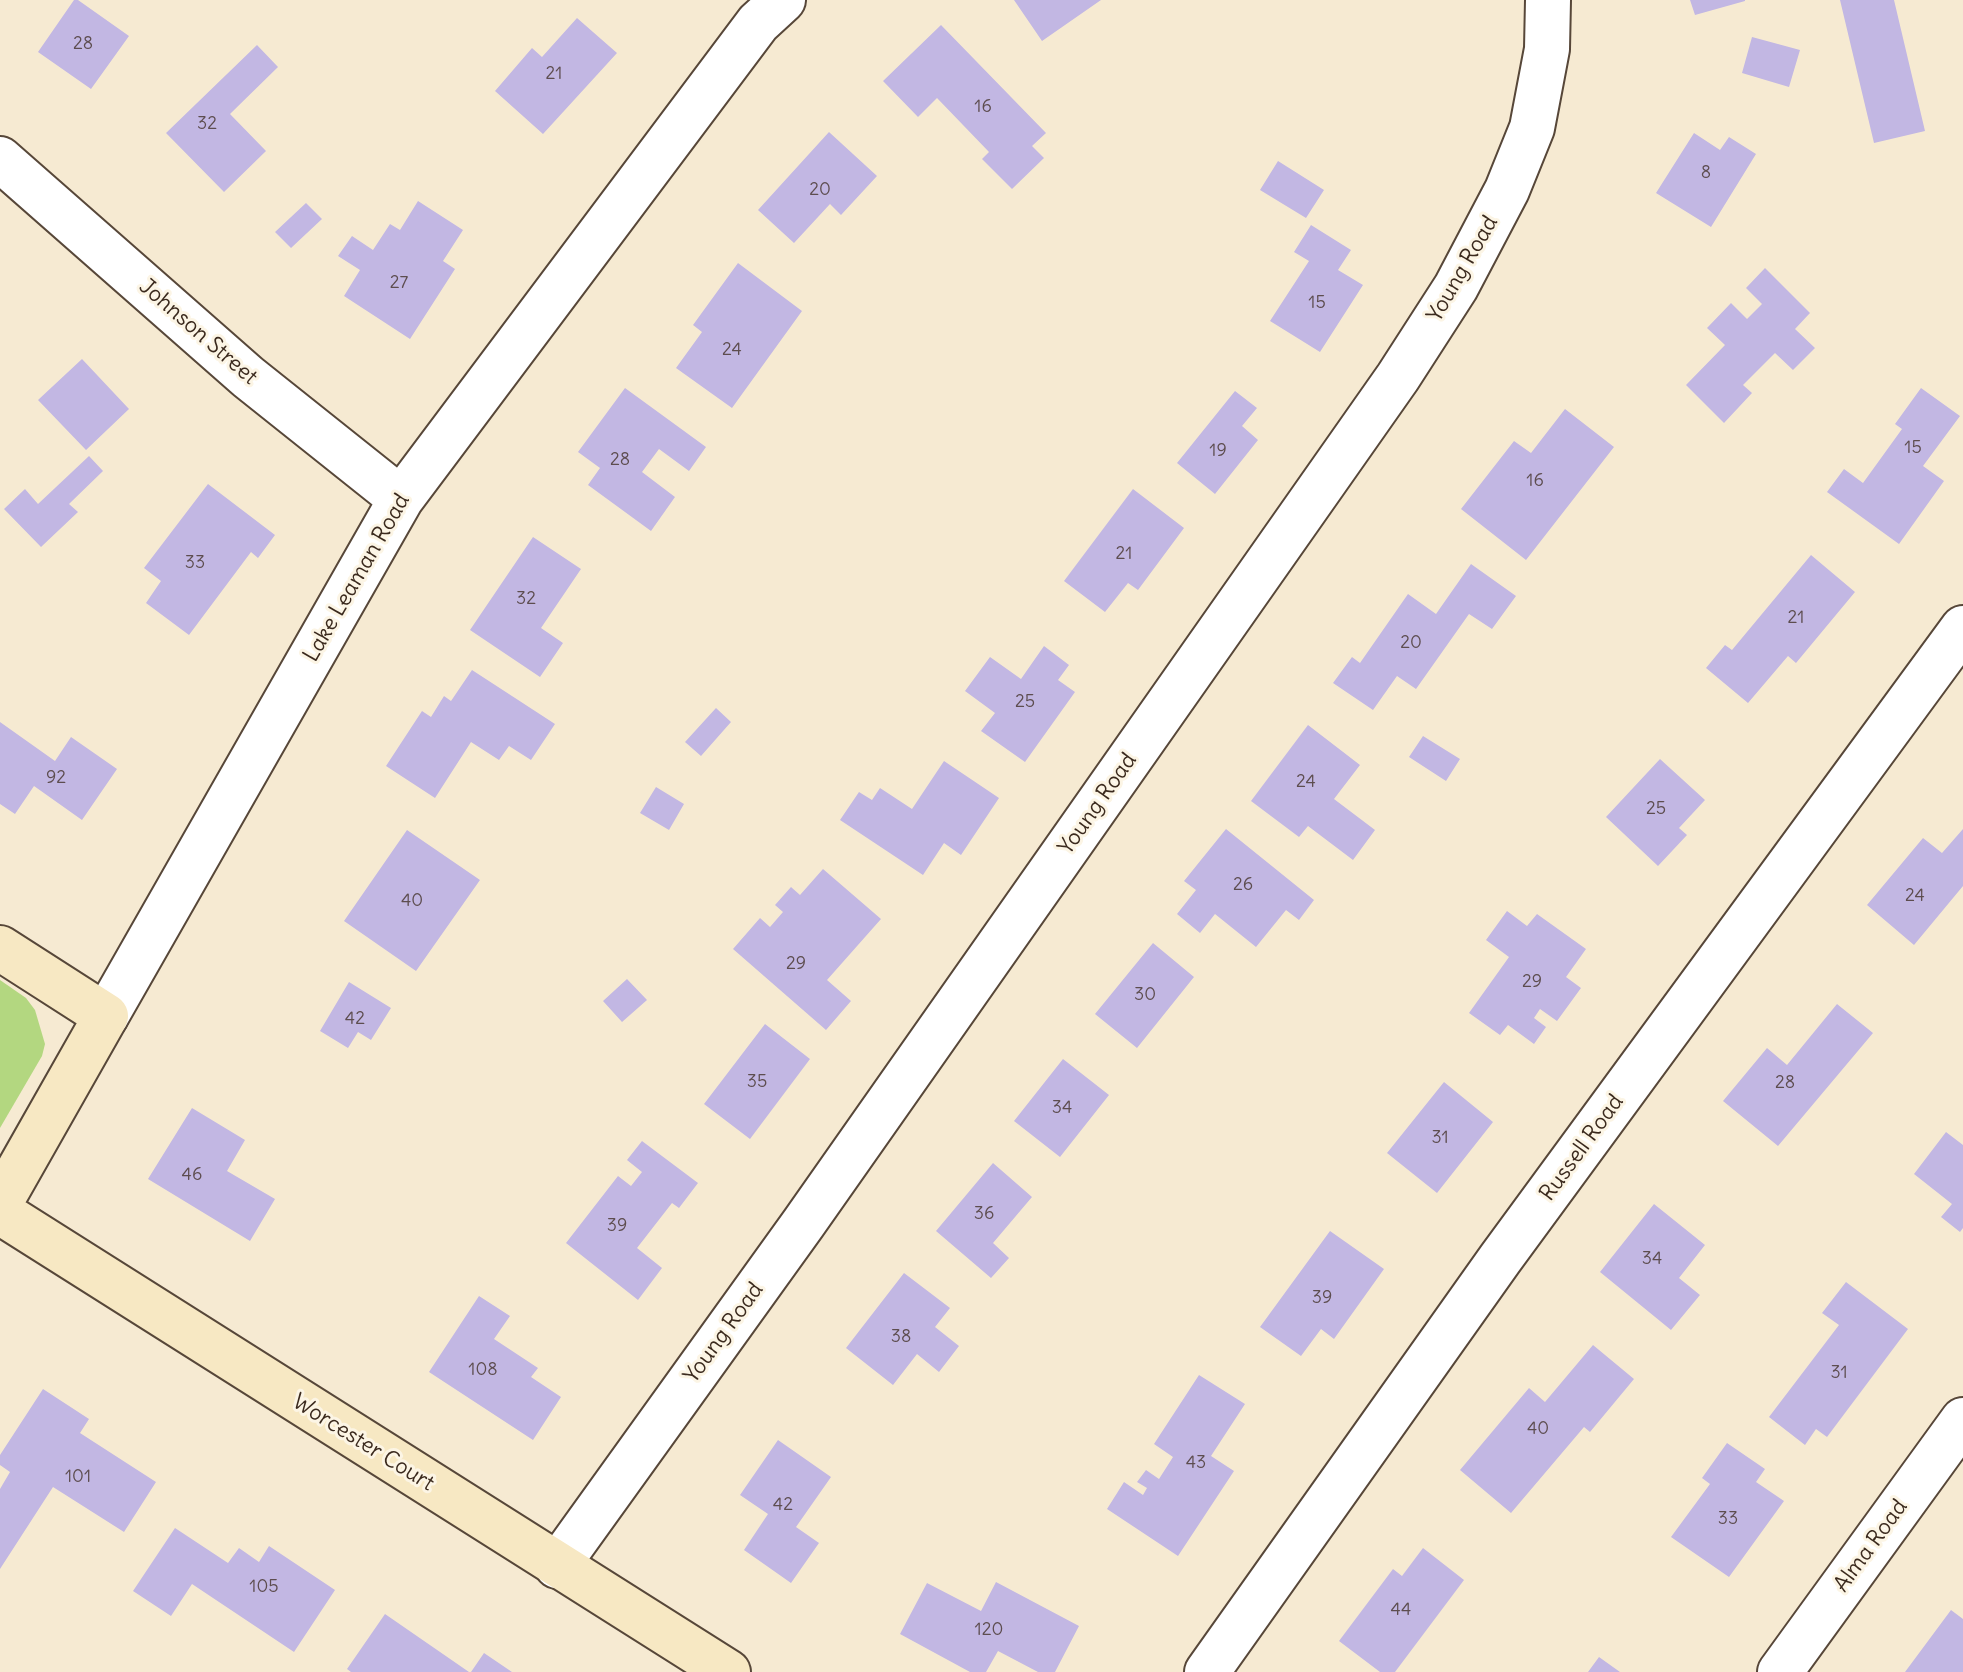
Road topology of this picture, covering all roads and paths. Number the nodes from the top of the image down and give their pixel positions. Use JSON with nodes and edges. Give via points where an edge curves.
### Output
{"nodes":[{"id":1,"x":1548,"y":0,"type":"edge"},
{"id":2,"x":758,"y":8,"type":"edge"},
{"id":3,"x":0,"y":159,"type":"edge"},
{"id":4,"x":401,"y":499,"type":"junction"},
{"id":5,"x":1963,"y":628,"type":"edge"},
{"id":6,"x":0,"y":948,"type":"edge"},
{"id":7,"x":106,"y":1016,"type":"junction"},
{"id":8,"x":0,"y":1203,"type":"edge"},
{"id":9,"x":0,"y":1212,"type":"edge"},
{"id":10,"x":1963,"y":1420,"type":"edge"},
{"id":11,"x":557,"y":1566,"type":"junction"},
{"id":12,"x":728,"y":1672,"type":"edge"},
{"id":13,"x":1207,"y":1672,"type":"edge"},
{"id":14,"x":1780,"y":1672,"type":"edge"}],
"edges":[{"from":1,"to":11,"type":"street","name":"Young Road","via":[[1547,49],[1532,128],[1507,190],[1456,287],[812,1211]]},
{"from":2,"to":4,"type":"street","name":"Lake Leaman Road"},
{"from":3,"to":4,"type":"street","name":"Johnson Street","via":[[248,377]]},
{"from":4,"to":7,"type":"street","name":"Lake Leaman Road"},
{"from":5,"to":13,"type":"street","name":"Russell Road","via":[[1500,1259]]},
{"from":6,"to":7,"type":"street"},
{"from":7,"to":8,"type":"street","name":"Lake Leaman Road"},
{"from":9,"to":11,"type":"street","name":"Worcester Court"},
{"from":10,"to":14,"type":"street","name":"Alma Road"},
{"from":11,"to":12,"type":"street","name":"Worcester Court"}]}
